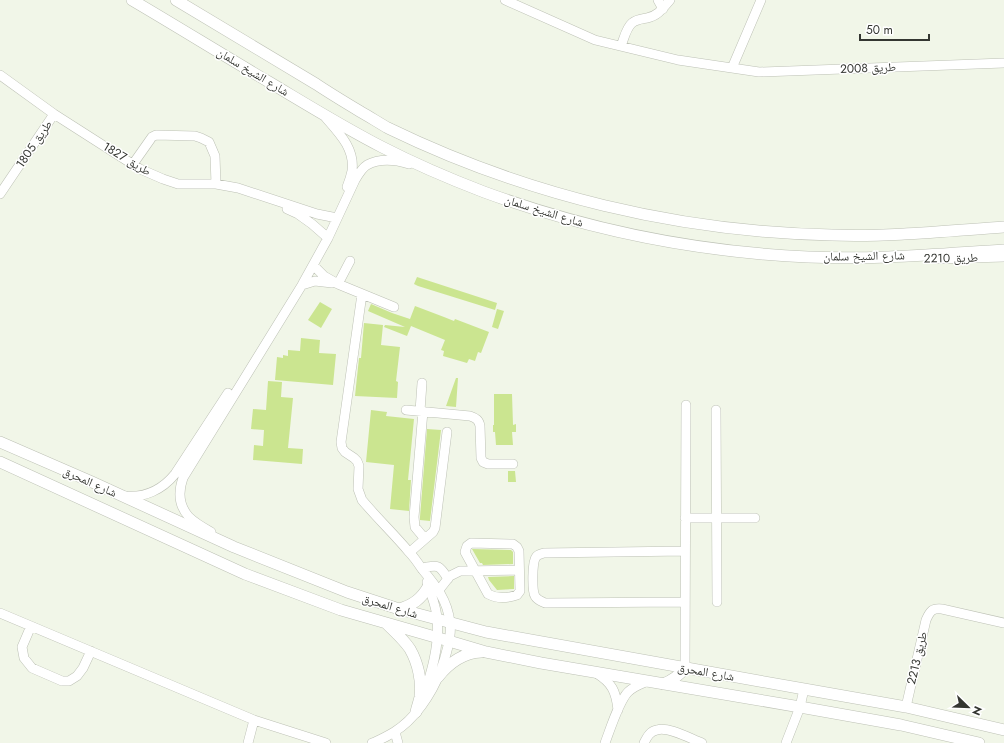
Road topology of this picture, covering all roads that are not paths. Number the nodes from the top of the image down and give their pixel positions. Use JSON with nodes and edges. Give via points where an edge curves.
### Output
{"nodes":[{"id":1,"x":132,"y":0,"type":"edge"},
{"id":2,"x":176,"y":0,"type":"edge"},
{"id":3,"x":505,"y":0,"type":"edge"},
{"id":4,"x":658,"y":0,"type":"edge"},
{"id":5,"x":670,"y":0,"type":"edge"},
{"id":6,"x":761,"y":0,"type":"edge"},
{"id":7,"x":663,"y":9,"type":"junction"},
{"id":8,"x":621,"y":46,"type":"junction"},
{"id":9,"x":1004,"y":63,"type":"edge"},
{"id":10,"x":732,"y":68,"type":"junction"},
{"id":11,"x":1,"y":77,"type":"edge"},
{"id":12,"x":54,"y":114,"type":"junction"},
{"id":13,"x":323,"y":114,"type":"junction"},
{"id":14,"x":133,"y":164,"type":"junction"},
{"id":15,"x":426,"y":168,"type":"junction"},
{"id":16,"x":216,"y":184,"type":"junction"},
{"id":17,"x":0,"y":194,"type":"edge"},
{"id":18,"x":271,"y":198,"type":"junction"},
{"id":19,"x":335,"y":218,"type":"junction"},
{"id":20,"x":1004,"y":227,"type":"edge"},
{"id":21,"x":327,"y":236,"type":"junction"},
{"id":22,"x":1004,"y":250,"type":"edge"},
{"id":23,"x":898,"y":256,"type":"junction"},
{"id":24,"x":1004,"y":257,"type":"edge"},
{"id":25,"x":350,"y":261,"type":"dead end"},
{"id":26,"x":313,"y":265,"type":"junction"},
{"id":27,"x":338,"y":284,"type":"junction"},
{"id":28,"x":302,"y":285,"type":"junction"},
{"id":29,"x":362,"y":294,"type":"junction"},
{"id":30,"x":394,"y":307,"type":"dead end"},
{"id":31,"x":422,"y":383,"type":"dead end"},
{"id":32,"x":686,"y":405,"type":"dead end"},
{"id":33,"x":406,"y":410,"type":"dead end"},
{"id":34,"x":716,"y":410,"type":"dead end"},
{"id":35,"x":421,"y":411,"type":"junction"},
{"id":36,"x":446,"y":432,"type":"dead end"},
{"id":37,"x":0,"y":442,"type":"edge"},
{"id":38,"x":0,"y":462,"type":"edge"},
{"id":39,"x":513,"y":464,"type":"dead end"},
{"id":40,"x":121,"y":495,"type":"junction"},
{"id":41,"x":686,"y":518,"type":"junction"},
{"id":42,"x":717,"y":518,"type":"junction"},
{"id":43,"x":755,"y":518,"type":"dead end"},
{"id":44,"x":425,"y":539,"type":"junction"},
{"id":45,"x":234,"y":547,"type":"junction"},
{"id":46,"x":685,"y":551,"type":"junction"},
{"id":47,"x":410,"y":552,"type":"junction"},
{"id":48,"x":422,"y":568,"type":"junction"},
{"id":49,"x":519,"y":570,"type":"junction"},
{"id":50,"x":476,"y":571,"type":"junction"},
{"id":51,"x":448,"y":579,"type":"junction"},
{"id":52,"x":434,"y":589,"type":"junction"},
{"id":53,"x":685,"y":602,"type":"junction"},
{"id":54,"x":718,"y":602,"type":"dead end"},
{"id":55,"x":400,"y":609,"type":"junction"},
{"id":56,"x":0,"y":613,"type":"edge"},
{"id":57,"x":438,"y":620,"type":"junction"},
{"id":58,"x":386,"y":623,"type":"junction"},
{"id":59,"x":450,"y":623,"type":"junction"},
{"id":60,"x":1004,"y":623,"type":"edge"},
{"id":61,"x":31,"y":626,"type":"junction"},
{"id":62,"x":438,"y":638,"type":"junction"},
{"id":63,"x":449,"y":641,"type":"junction"},
{"id":64,"x":91,"y":651,"type":"junction"},
{"id":65,"x":486,"y":652,"type":"junction"},
{"id":66,"x":685,"y":668,"type":"junction"},
{"id":67,"x":594,"y":672,"type":"junction"},
{"id":68,"x":438,"y":677,"type":"junction"},
{"id":69,"x":648,"y":681,"type":"junction"},
{"id":70,"x":664,"y":684,"type":"junction"},
{"id":71,"x":804,"y":689,"type":"junction"},
{"id":72,"x":800,"y":707,"type":"junction"},
{"id":73,"x":906,"y":707,"type":"junction"},
{"id":74,"x":618,"y":711,"type":"junction"},
{"id":75,"x":416,"y":712,"type":"junction"},
{"id":76,"x":254,"y":720,"type":"junction"},
{"id":77,"x":1004,"y":730,"type":"edge"},
{"id":78,"x":395,"y":732,"type":"junction"},
{"id":79,"x":248,"y":743,"type":"edge"},
{"id":80,"x":326,"y":743,"type":"edge"},
{"id":81,"x":372,"y":743,"type":"edge"},
{"id":82,"x":398,"y":743,"type":"edge"},
{"id":83,"x":604,"y":743,"type":"edge"},
{"id":84,"x":644,"y":743,"type":"edge"},
{"id":85,"x":702,"y":743,"type":"edge"},
{"id":86,"x":786,"y":743,"type":"edge"},
{"id":87,"x":979,"y":743,"type":"edge"}],
"edges":[{"from":1,"to":13,"type":"main road","name":"شارع الشيخ سلمان"},
{"from":2,"to":20,"type":"main road","name":"شارع الشيخ سلمان","via":[[386,127],[458,159],[575,198],[638,214],[768,232],[833,236]]},
{"from":3,"to":8,"type":"street","name":"طريق 2008","via":[[595,40]]},
{"from":4,"to":7,"type":"street"},
{"from":5,"to":7,"type":"street"},
{"from":6,"to":10,"type":"street"},
{"from":7,"to":8,"type":"street","via":[[656,15],[632,23]]},
{"from":8,"to":10,"type":"street","name":"طريق 2008","via":[[678,60]]},
{"from":9,"to":10,"type":"street","name":"طريق 2008","via":[[759,72]]},
{"from":11,"to":12,"type":"street","name":"طريق 1827"},
{"from":12,"to":14,"type":"street","name":"طريق 1827"},
{"from":12,"to":17,"type":"street","name":"طريق 1805"},
{"from":13,"to":15,"type":"main road","name":"شارع الشيخ سلمان","via":[[383,148]]},
{"from":13,"to":19,"type":"street","via":[[342,136],[352,158],[352,171]]},
{"from":14,"to":16,"type":"street","name":"طريق 1827","via":[[178,184]]},
{"from":14,"to":16,"type":"street","via":[[152,137],[195,136],[209,142],[215,156]]},
{"from":15,"to":19,"type":"street","via":[[396,160],[383,160],[367,165],[355,180]]},
{"from":15,"to":23,"type":"main road","name":"شارع الشيخ سلمان","via":[[536,210],[635,236],[766,255],[854,258]]},
{"from":16,"to":18,"type":"street","name":"طريق 1827"},
{"from":18,"to":19,"type":"street","name":"طريق 1827"},
{"from":18,"to":21,"type":"street","name":"طريق 1827"},
{"from":19,"to":21,"type":"street"},
{"from":21,"to":26,"type":"street"},
{"from":21,"to":40,"type":"street","via":[[175,474],[166,484],[153,492],[137,496]]},
{"from":22,"to":23,"type":"main road","name":"شارع الشيخ سلمان"},
{"from":23,"to":24,"type":"street","name":"طريق 2210","via":[[939,259]]},
{"from":25,"to":27,"type":"street"},
{"from":26,"to":27,"type":"street","via":[[324,276]]},
{"from":26,"to":28,"type":"street"},
{"from":27,"to":28,"type":"street","via":[[315,281]]},
{"from":27,"to":29,"type":"street"},
{"from":28,"to":45,"type":"street","via":[[182,478],[179,495],[185,512]]},
{"from":29,"to":30,"type":"street"},
{"from":29,"to":47,"type":"street","via":[[342,448],[359,466],[358,489],[362,500]]},
{"from":31,"to":35,"type":"street"},
{"from":32,"to":41,"type":"street"},
{"from":33,"to":35,"type":"street"},
{"from":34,"to":42,"type":"street"},
{"from":35,"to":39,"type":"street","via":[[477,419],[480,422],[483,462]]},
{"from":35,"to":44,"type":"street","via":[[414,517],[415,527]]},
{"from":36,"to":44,"type":"street","via":[[435,528]]},
{"from":37,"to":40,"type":"main road","name":"شارع المحرق"},
{"from":38,"to":58,"type":"main road","name":"شارع المحرق","via":[[245,574],[341,610]]},
{"from":40,"to":45,"type":"main road","name":"شارع المحرق"},
{"from":41,"to":42,"type":"street"},
{"from":41,"to":46,"type":"street"},
{"from":42,"to":43,"type":"street"},
{"from":42,"to":54,"type":"street"},
{"from":44,"to":47,"type":"street"},
{"from":45,"to":55,"type":"main road","name":"شارع المحرق","via":[[347,592]]},
{"from":46,"to":53,"type":"street"},
{"from":46,"to":53,"type":"street","via":[[544,553],[535,558],[533,564],[533,593],[545,603]]},
{"from":47,"to":48,"type":"street"},
{"from":48,"to":51,"type":"street","via":[[438,566]]},
{"from":48,"to":52,"type":"street"},
{"from":49,"to":50,"type":"street"},
{"from":49,"to":50,"type":"street","via":[[520,591],[511,597],[494,597],[488,594]]},
{"from":49,"to":50,"type":"street","via":[[519,551],[513,544],[471,543],[465,552]]},
{"from":50,"to":51,"type":"street","via":[[460,571]]},
{"from":51,"to":52,"type":"street"},
{"from":52,"to":55,"type":"main road","via":[[416,602]]},
{"from":52,"to":57,"type":"street"},
{"from":52,"to":59,"type":"street","via":[[446,606]]},
{"from":53,"to":66,"type":"street"},
{"from":55,"to":57,"type":"main road","name":"شارع المحرق"},
{"from":56,"to":61,"type":"street"},
{"from":57,"to":59,"type":"main road","name":"شارع المحرق"},
{"from":57,"to":62,"type":"street"},
{"from":58,"to":62,"type":"main road","name":"شارع المحرق"},
{"from":58,"to":75,"type":"main road","via":[[410,649],[416,664],[420,680]]},
{"from":59,"to":63,"type":"street"},
{"from":59,"to":66,"type":"main road","name":"شارع المحرق","via":[[493,634]]},
{"from":60,"to":73,"type":"street","name":"طريق 2213","via":[[942,609],[931,610],[926,620]]},
{"from":61,"to":64,"type":"street"},
{"from":61,"to":64,"type":"street","via":[[22,647],[24,658],[32,668],[46,675],[69,681],[83,668]]},
{"from":62,"to":63,"type":"main road","name":"شارع المحرق"},
{"from":62,"to":75,"type":"street","via":[[429,678]]},
{"from":63,"to":65,"type":"main road","name":"شارع المحرق"},
{"from":63,"to":68,"type":"street"},
{"from":64,"to":76,"type":"street"},
{"from":65,"to":67,"type":"main road","name":"شارع المحرق"},
{"from":65,"to":68,"type":"main road","via":[[474,653],[454,661]]},
{"from":66,"to":70,"type":"main road","via":[[678,677]]},
{"from":66,"to":71,"type":"main road","name":"شارع المحرق"},
{"from":67,"to":69,"type":"main road","name":"شارع المحرق"},
{"from":67,"to":74,"type":"street","via":[[612,687]]},
{"from":68,"to":75,"type":"street"},
{"from":69,"to":70,"type":"main road","name":"شارع المحرق"},
{"from":69,"to":74,"type":"street","via":[[628,692]]},
{"from":70,"to":72,"type":"main road","name":"شارع المحرق"},
{"from":71,"to":72,"type":"street"},
{"from":71,"to":73,"type":"main road","name":"شارع المحرق"},
{"from":72,"to":86,"type":"street"},
{"from":72,"to":87,"type":"main road","name":"شارع المحرق","via":[[901,725]]},
{"from":73,"to":77,"type":"main road","name":"شارع المحرق"},
{"from":74,"to":83,"type":"street"},
{"from":75,"to":78,"type":"street"},
{"from":76,"to":79,"type":"street"},
{"from":76,"to":80,"type":"street"},
{"from":78,"to":81,"type":"street"},
{"from":78,"to":82,"type":"street"},
{"from":84,"to":85,"type":"street","via":[[648,736],[657,730],[670,730]]}]}
